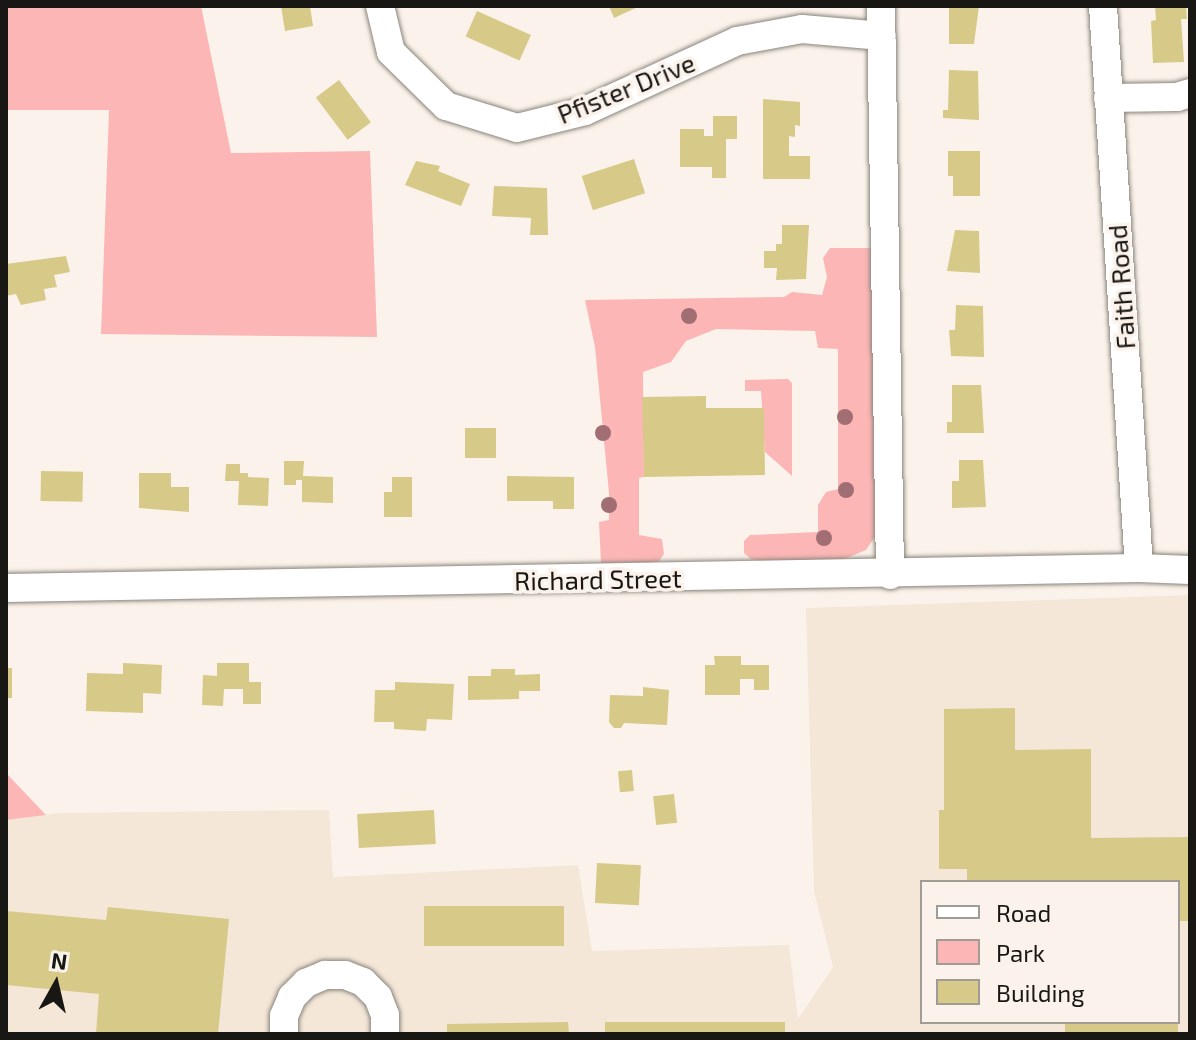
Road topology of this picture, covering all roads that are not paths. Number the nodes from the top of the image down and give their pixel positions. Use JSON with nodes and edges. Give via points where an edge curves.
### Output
{"nodes":[{"id":1,"x":380,"y":6,"type":"edge"},
{"id":2,"x":881,"y":6,"type":"edge"},
{"id":3,"x":1103,"y":6,"type":"edge"},
{"id":4,"x":882,"y":36,"type":"junction"},
{"id":5,"x":1190,"y":93,"type":"edge"},
{"id":6,"x":1108,"y":98,"type":"junction"},
{"id":7,"x":1139,"y":568,"type":"junction"},
{"id":8,"x":1190,"y":570,"type":"edge"},
{"id":9,"x":890,"y":575,"type":"junction"},
{"id":10,"x":6,"y":588,"type":"edge"},
{"id":11,"x":284,"y":1034,"type":"edge"},
{"id":12,"x":385,"y":1034,"type":"edge"}],
"edges":[{"from":1,"to":4,"type":"street","name":"Pfister Drive","via":[[391,52],[446,106],[517,128],[585,111],[737,41],[802,29]]},
{"from":2,"to":4,"type":"street"},
{"from":3,"to":6,"type":"street","name":"Faith Road"},
{"from":4,"to":9,"type":"street"},
{"from":5,"to":6,"type":"street"},
{"from":6,"to":7,"type":"street","name":"Faith Road"},
{"from":7,"to":8,"type":"street","name":"Richard Street"},
{"from":7,"to":9,"type":"street","name":"Richard Street"},
{"from":9,"to":10,"type":"street","name":"Richard Street"},
{"from":11,"to":12,"type":"street","via":[[292,997],[306,983],[325,975],[345,975],[363,982],[378,997]]}]}
